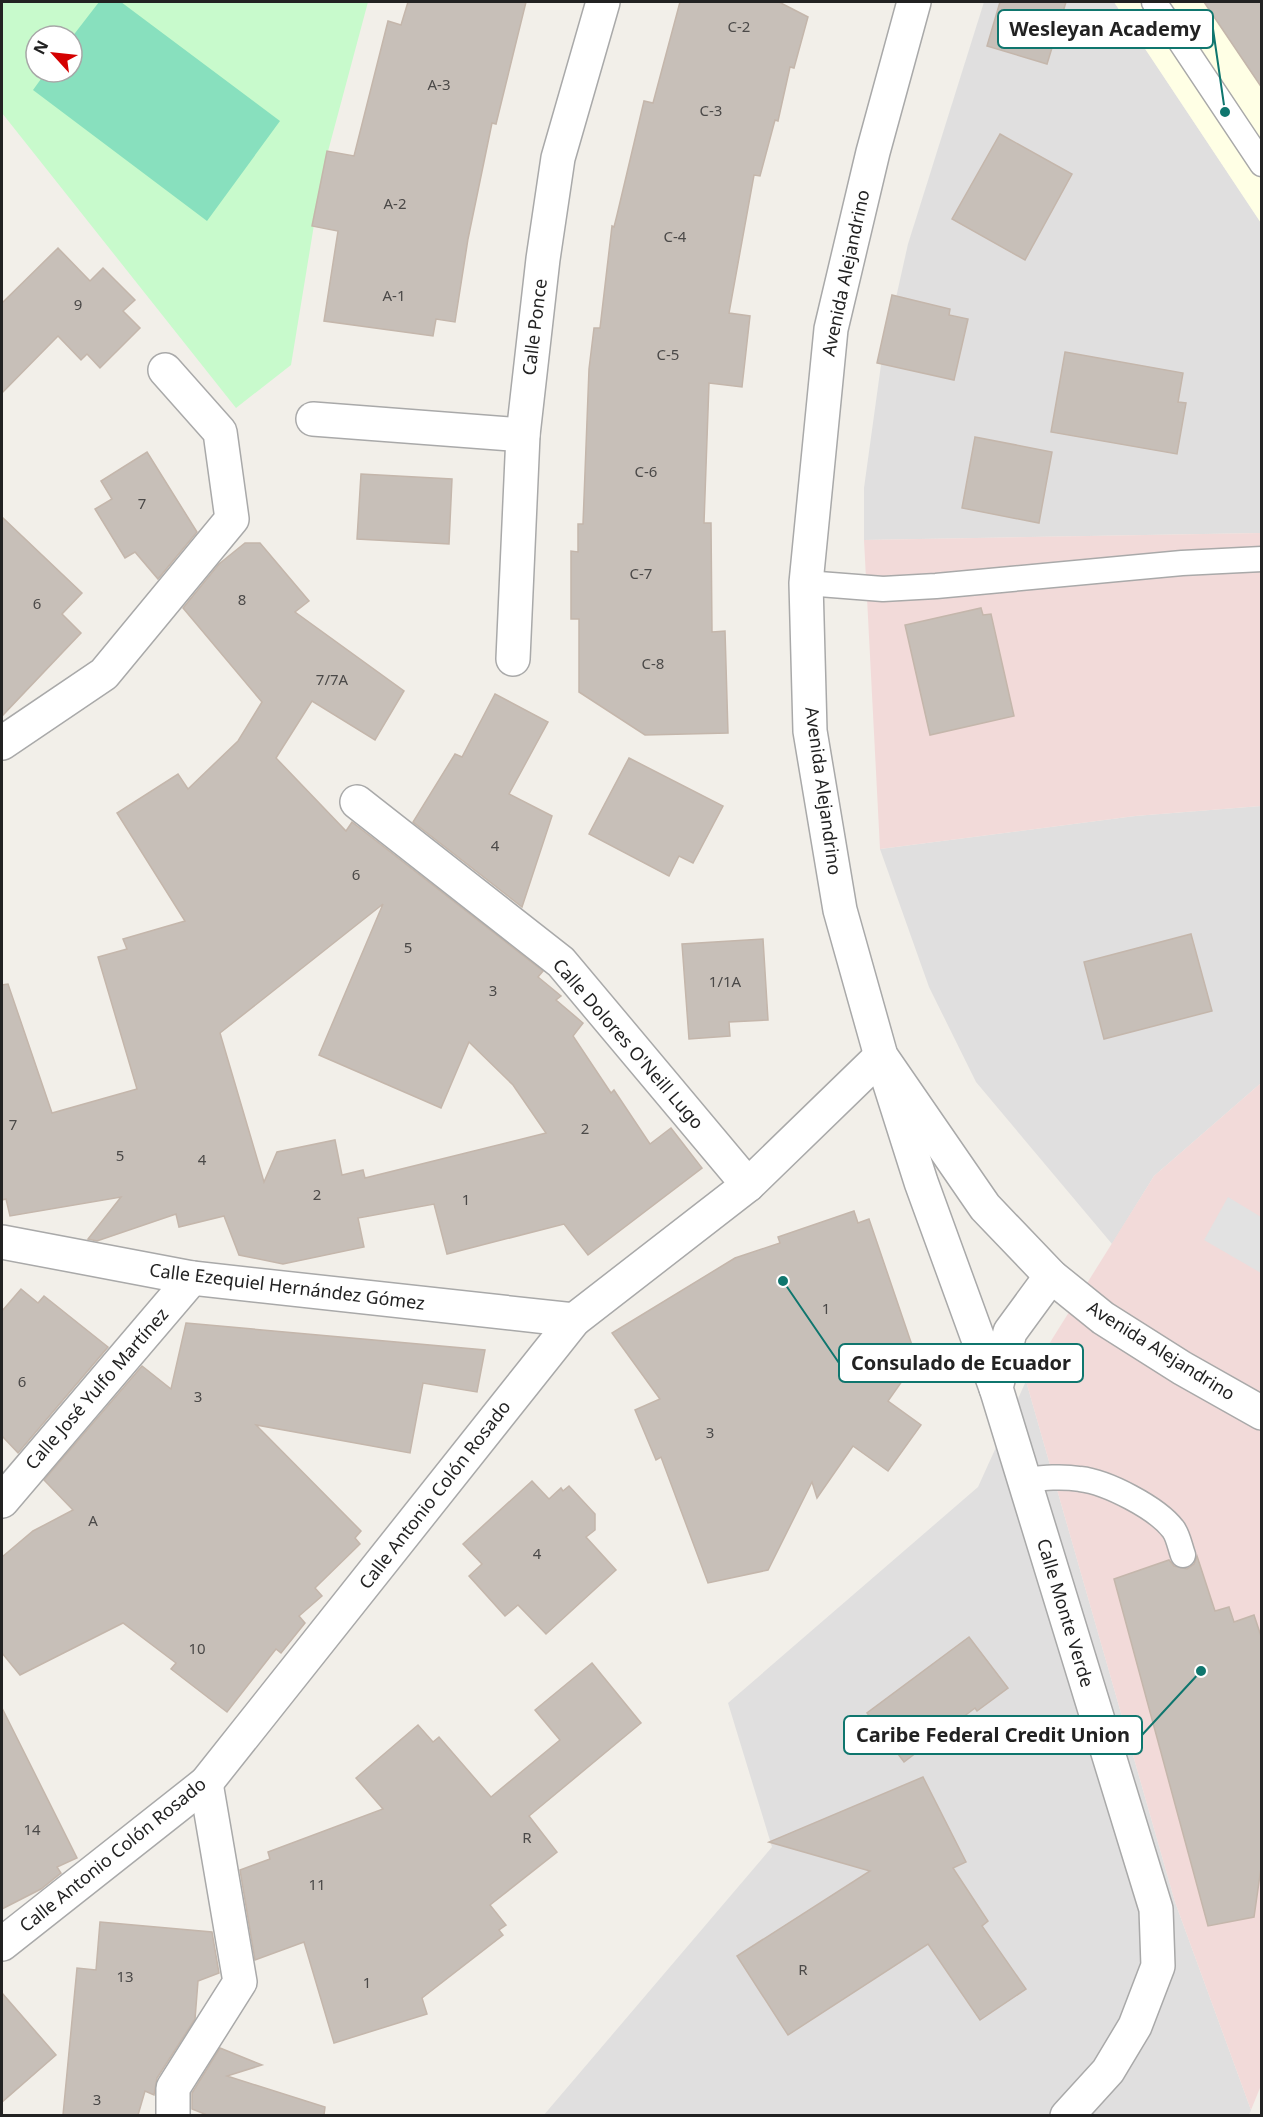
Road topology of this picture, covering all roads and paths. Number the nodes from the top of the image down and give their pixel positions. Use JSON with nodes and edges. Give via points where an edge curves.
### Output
{"nodes":[{"id":1,"x":603,"y":2,"type":"edge"},
{"id":2,"x":914,"y":2,"type":"edge"},
{"id":3,"x":1154,"y":2,"type":"edge"},
{"id":4,"x":1262,"y":164,"type":"edge"},
{"id":5,"x":165,"y":370,"type":"dead end"},
{"id":6,"x":313,"y":419,"type":"dead end"},
{"id":7,"x":523,"y":435,"type":"junction"},
{"id":8,"x":1262,"y":559,"type":"edge"},
{"id":9,"x":806,"y":584,"type":"junction"},
{"id":10,"x":513,"y":659,"type":"dead end"},
{"id":11,"x":2,"y":743,"type":"edge"},
{"id":12,"x":357,"y":802,"type":"dead end"},
{"id":13,"x":881,"y":1056,"type":"junction"},
{"id":14,"x":748,"y":1185,"type":"junction"},
{"id":15,"x":2,"y":1242,"type":"edge"},
{"id":16,"x":1051,"y":1276,"type":"junction"},
{"id":17,"x":192,"y":1278,"type":"junction"},
{"id":18,"x":574,"y":1320,"type":"junction"},
{"id":19,"x":996,"y":1388,"type":"junction"},
{"id":20,"x":1262,"y":1413,"type":"edge"},
{"id":21,"x":1024,"y":1480,"type":"junction"},
{"id":22,"x":2,"y":1501,"type":"edge"},
{"id":23,"x":1183,"y":1555,"type":"dead end"},
{"id":24,"x":206,"y":1783,"type":"junction"},
{"id":25,"x":2,"y":1944,"type":"edge"},
{"id":26,"x":173,"y":2115,"type":"edge"},
{"id":27,"x":1067,"y":2115,"type":"edge"}],
"edges":[{"from":1,"to":7,"type":"street","name":"Calle Ponce","via":[[558,158]]},
{"from":2,"to":9,"type":"street","name":"Avenida Alejandrino","via":[[831,329]]},
{"from":3,"to":4,"type":"lane"},
{"from":5,"to":11,"type":"street","via":[[220,432],[232,519],[104,674]]},
{"from":6,"to":7,"type":"street"},
{"from":7,"to":10,"type":"street","name":"Calle Ponce"},
{"from":8,"to":9,"type":"lane","via":[[926,587],[883,589]]},
{"from":9,"to":13,"type":"street","name":"Avenida Alejandrino","via":[[810,731],[840,910]]},
{"from":12,"to":14,"type":"street","name":"Calle Dolores O'Neill Lugo","via":[[561,962]]},
{"from":13,"to":14,"type":"street","name":"Calle Antonio Colón Rosado"},
{"from":13,"to":16,"type":"street","name":"Avenida Alejandrino","via":[[984,1207]]},
{"from":13,"to":19,"type":"street","name":"Calle Monte Verde","via":[[921,1182]]},
{"from":14,"to":18,"type":"street","name":"Calle Antonio Colón Rosado"},
{"from":15,"to":17,"type":"street","name":"Calle Ezequiel Hernández Gómez"},
{"from":16,"to":19,"type":"street","via":[[1010,1332]]},
{"from":16,"to":20,"type":"street","name":"Avenida Alejandrino","via":[[1103,1318]]},
{"from":17,"to":18,"type":"street","name":"Calle Ezequiel Hernández Gómez"},
{"from":17,"to":22,"type":"street","name":"Calle José Yulfo Martínez"},
{"from":18,"to":24,"type":"street","name":"Calle Antonio Colón Rosado"},
{"from":19,"to":21,"type":"street","name":"Calle Monte Verde"},
{"from":21,"to":23,"type":"lane","via":[[1083,1479],[1113,1489],[1146,1506],[1174,1529]]},
{"from":21,"to":27,"type":"street","name":"Calle Monte Verde","via":[[1156,1909],[1158,1966],[1136,2026],[1108,2071]]},
{"from":24,"to":25,"type":"street","name":"Calle Antonio Colón Rosado"},
{"from":24,"to":26,"type":"street","via":[[240,1982],[173,2088]]}]}
